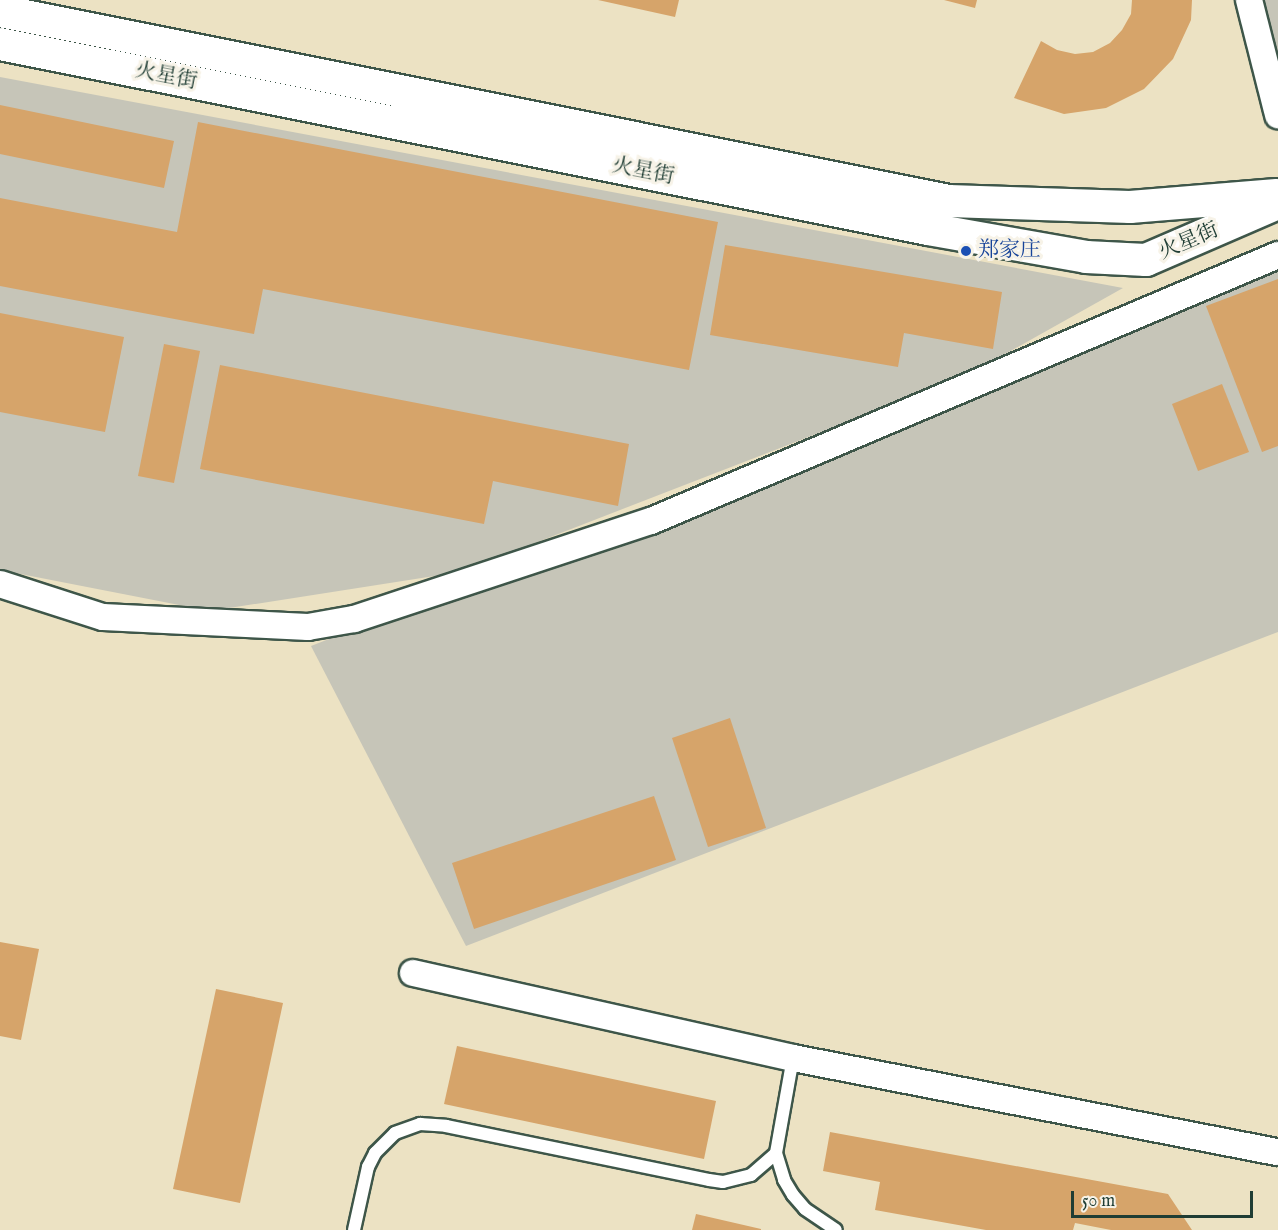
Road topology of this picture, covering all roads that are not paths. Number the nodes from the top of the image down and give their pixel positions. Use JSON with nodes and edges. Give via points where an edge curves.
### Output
{"nodes":[{"id":1,"x":1249,"y":0,"type":"edge"},
{"id":2,"x":0,"y":11,"type":"edge"},
{"id":3,"x":0,"y":44,"type":"edge"},
{"id":4,"x":1276,"y":99,"type":"edge"},
{"id":5,"x":1278,"y":195,"type":"edge"},
{"id":6,"x":1278,"y":202,"type":"edge"},
{"id":7,"x":1278,"y":255,"type":"edge"},
{"id":8,"x":0,"y":584,"type":"edge"},
{"id":9,"x":413,"y":973,"type":"dead end"},
{"id":10,"x":794,"y":1058,"type":"junction"},
{"id":11,"x":1278,"y":1152,"type":"edge"},
{"id":12,"x":776,"y":1153,"type":"junction"},
{"id":13,"x":354,"y":1230,"type":"edge"},
{"id":14,"x":836,"y":1230,"type":"edge"}],
"edges":[{"from":1,"to":4,"type":"street"},
{"from":2,"to":5,"type":"street","name":"火星街","via":[[949,201],[1130,207]]},
{"from":3,"to":6,"type":"street","name":"火星街","via":[[927,229],[1086,256],[1146,260]]},
{"from":7,"to":8,"type":"street","via":[[651,521],[354,619],[308,627],[103,617]]},
{"from":9,"to":10,"type":"street"},
{"from":10,"to":11,"type":"street"},
{"from":10,"to":12,"type":"lane"},
{"from":12,"to":13,"type":"lane","via":[[751,1175],[723,1182],[420,1124],[395,1133],[375,1154],[368,1167]]},
{"from":12,"to":14,"type":"lane","via":[[793,1195],[805,1209]]}]}
